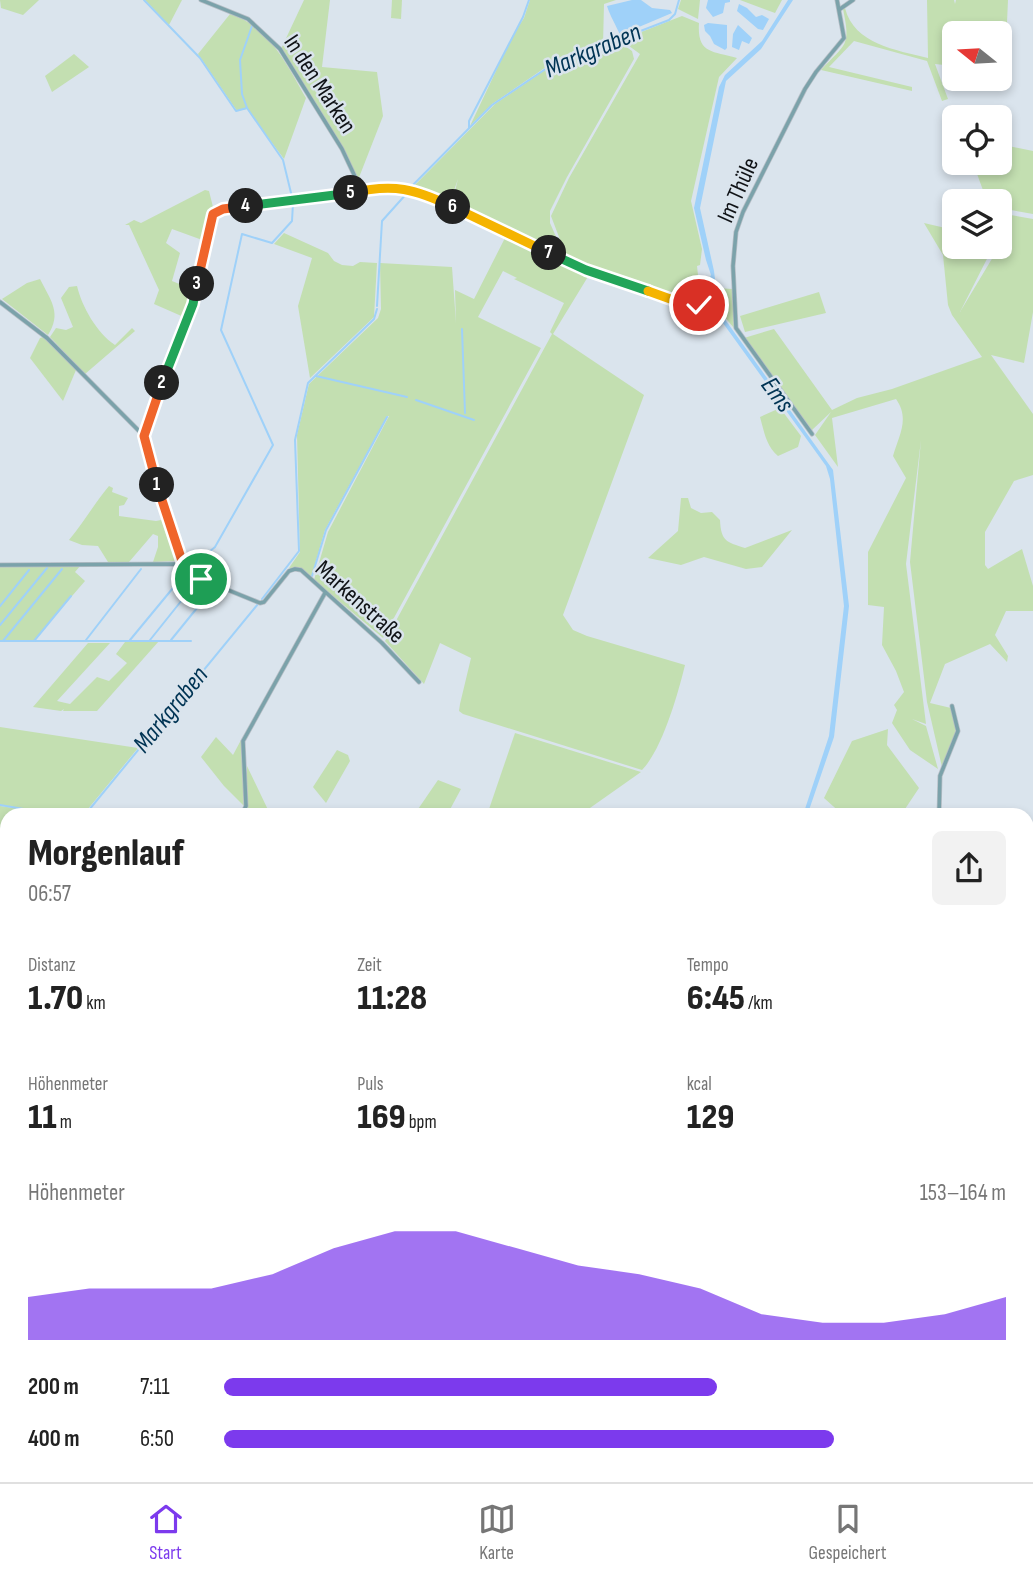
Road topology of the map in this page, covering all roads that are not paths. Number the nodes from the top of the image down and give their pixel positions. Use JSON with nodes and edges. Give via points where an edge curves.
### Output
{"nodes":[{"id":1,"x":201,"y":0,"type":"edge"},
{"id":2,"x":837,"y":0,"type":"edge"},
{"id":3,"x":853,"y":0,"type":"edge"},
{"id":4,"x":839,"y":9,"type":"junction"},
{"id":5,"x":358,"y":183,"type":"junction"},
{"id":6,"x":367,"y":189,"type":"junction"},
{"id":7,"x":353,"y":193,"type":"junction"},
{"id":8,"x":0,"y":302,"type":"edge"},
{"id":9,"x":714,"y":315,"type":"dead end"},
{"id":10,"x":812,"y":434,"type":"dead end"},
{"id":11,"x":144,"y":436,"type":"junction"},
{"id":12,"x":183,"y":564,"type":"junction"},
{"id":13,"x":0,"y":565,"type":"edge"},
{"id":14,"x":325,"y":593,"type":"junction"},
{"id":15,"x":419,"y":682,"type":"dead end"},
{"id":16,"x":952,"y":706,"type":"dead end"},
{"id":17,"x":245,"y":808,"type":"edge"},
{"id":18,"x":939,"y":808,"type":"edge"}],
"edges":[{"from":1,"to":5,"type":"street","name":"In den Marken","via":[[248,19],[280,49]]},
{"from":2,"to":4,"type":"street","name":"Im Thüle"},
{"from":3,"to":4,"type":"street"},
{"from":4,"to":10,"type":"street","name":"Im Thüle","via":[[844,38],[805,89],[743,212],[733,266],[735,321],[740,335]]},
{"from":5,"to":6,"type":"street"},
{"from":5,"to":7,"type":"street"},
{"from":6,"to":7,"type":"street"},
{"from":6,"to":9,"type":"street","via":[[421,192],[586,270],[687,305],[704,306]]},
{"from":7,"to":11,"type":"street","via":[[215,211],[193,304]]},
{"from":8,"to":11,"type":"street","via":[[47,338]]},
{"from":11,"to":12,"type":"street"},
{"from":12,"to":13,"type":"street"},
{"from":12,"to":14,"type":"street","name":"Markenstraße","via":[[201,579],[260,603],[295,569]]},
{"from":14,"to":15,"type":"street","name":"Markenstraße"},
{"from":14,"to":17,"type":"street","via":[[243,741]]},
{"from":16,"to":18,"type":"street","via":[[958,731],[940,776]]}]}
